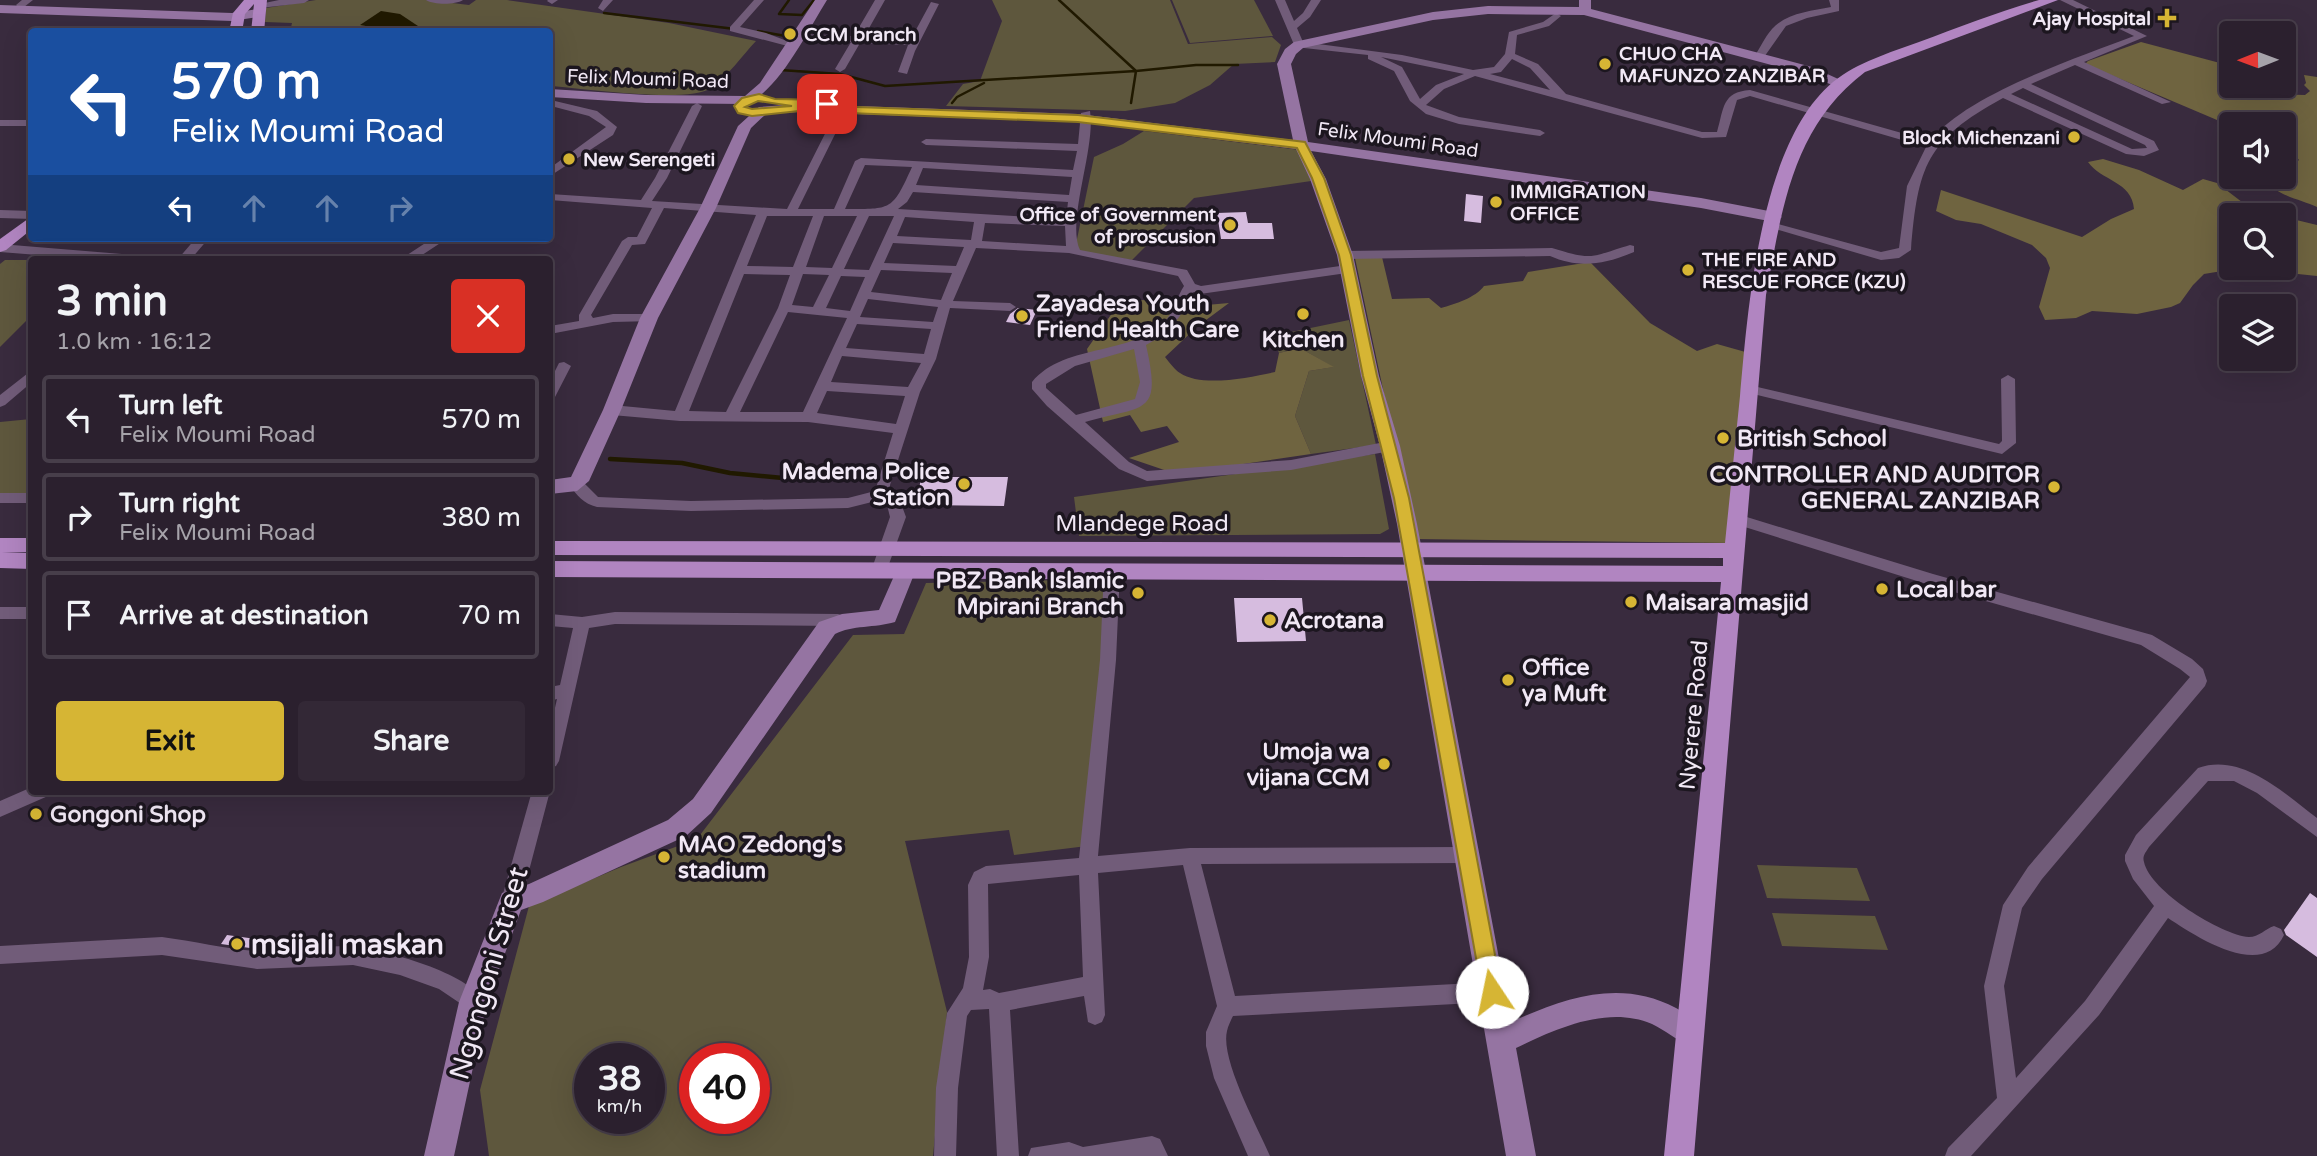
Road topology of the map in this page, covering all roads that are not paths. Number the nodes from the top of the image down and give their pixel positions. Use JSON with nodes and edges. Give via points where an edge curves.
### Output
{"nodes":[{"id":1,"x":304,"y":0,"type":"edge"},
{"id":2,"x":431,"y":0,"type":"edge"},
{"id":3,"x":458,"y":0,"type":"edge"},
{"id":4,"x":759,"y":0,"type":"edge"},
{"id":5,"x":821,"y":0,"type":"edge"},
{"id":6,"x":880,"y":0,"type":"edge"},
{"id":7,"x":1280,"y":0,"type":"edge"},
{"id":8,"x":1316,"y":0,"type":"edge"},
{"id":9,"x":1834,"y":0,"type":"edge"},
{"id":10,"x":2032,"y":0,"type":"edge"},
{"id":11,"x":2052,"y":0,"type":"edge"},
{"id":12,"x":2065,"y":0,"type":"edge"},
{"id":13,"x":13,"y":4,"type":"edge"},
{"id":14,"x":934,"y":4,"type":"dead end"},
{"id":15,"x":1585,"y":6,"type":"edge"},
{"id":16,"x":253,"y":7,"type":"edge"},
{"id":17,"x":1556,"y":16,"type":"dead end"},
{"id":18,"x":238,"y":28,"type":"edge"},
{"id":19,"x":256,"y":28,"type":"edge"},
{"id":20,"x":1295,"y":36,"type":"junction"},
{"id":21,"x":858,"y":40,"type":"junction"},
{"id":22,"x":794,"y":41,"type":"junction"},
{"id":23,"x":914,"y":42,"type":"junction"},
{"id":24,"x":1354,"y":48,"type":"junction"},
{"id":25,"x":1510,"y":55,"type":"junction"},
{"id":26,"x":1404,"y":56,"type":"junction"},
{"id":27,"x":1758,"y":58,"type":"junction"},
{"id":28,"x":2076,"y":62,"type":"junction"},
{"id":29,"x":841,"y":69,"type":"dead end"},
{"id":30,"x":1398,"y":69,"type":"junction"},
{"id":31,"x":903,"y":72,"type":"dead end"},
{"id":32,"x":1477,"y":72,"type":"junction"},
{"id":33,"x":1544,"y":74,"type":"junction"},
{"id":34,"x":1835,"y":81,"type":"junction"},
{"id":35,"x":2025,"y":85,"type":"junction"},
{"id":36,"x":1530,"y":86,"type":"junction"},
{"id":37,"x":1409,"y":90,"type":"junction"},
{"id":38,"x":1435,"y":91,"type":"junction"},
{"id":39,"x":2004,"y":95,"type":"junction"},
{"id":40,"x":1562,"y":96,"type":"junction"},
{"id":41,"x":553,"y":100,"type":"edge"},
{"id":42,"x":553,"y":100,"type":"edge"},
{"id":43,"x":553,"y":100,"type":"edge"},
{"id":44,"x":755,"y":105,"type":"junction"},
{"id":45,"x":1420,"y":105,"type":"junction"},
{"id":46,"x":697,"y":106,"type":"junction"},
{"id":47,"x":891,"y":109,"type":"junction"},
{"id":48,"x":842,"y":110,"type":"junction"},
{"id":49,"x":2175,"y":112,"type":"dead end"},
{"id":50,"x":1810,"y":113,"type":"junction"},
{"id":51,"x":1085,"y":116,"type":"junction"},
{"id":52,"x":0,"y":123,"type":"edge"},
{"id":53,"x":28,"y":123,"type":"edge"},
{"id":54,"x":1540,"y":133,"type":"dead end"},
{"id":55,"x":1300,"y":141,"type":"junction"},
{"id":56,"x":926,"y":142,"type":"dead end"},
{"id":57,"x":1934,"y":146,"type":"junction"},
{"id":58,"x":1083,"y":148,"type":"junction"},
{"id":59,"x":919,"y":164,"type":"junction"},
{"id":60,"x":553,"y":171,"type":"edge"},
{"id":61,"x":1076,"y":174,"type":"junction"},
{"id":62,"x":910,"y":188,"type":"junction"},
{"id":63,"x":553,"y":197,"type":"edge"},
{"id":64,"x":1076,"y":199,"type":"junction"},
{"id":65,"x":645,"y":202,"type":"junction"},
{"id":66,"x":660,"y":204,"type":"junction"},
{"id":67,"x":708,"y":208,"type":"junction"},
{"id":68,"x":763,"y":212,"type":"junction"},
{"id":69,"x":791,"y":212,"type":"junction"},
{"id":70,"x":820,"y":212,"type":"junction"},
{"id":71,"x":838,"y":212,"type":"junction"},
{"id":72,"x":865,"y":212,"type":"junction"},
{"id":73,"x":886,"y":212,"type":"junction"},
{"id":74,"x":901,"y":213,"type":"junction"},
{"id":75,"x":0,"y":214,"type":"edge"},
{"id":76,"x":28,"y":214,"type":"edge"},
{"id":77,"x":28,"y":215,"type":"edge"},
{"id":78,"x":28,"y":215,"type":"edge"},
{"id":79,"x":1774,"y":215,"type":"junction"},
{"id":80,"x":980,"y":219,"type":"junction"},
{"id":81,"x":1072,"y":223,"type":"junction"},
{"id":82,"x":0,"y":232,"type":"edge"},
{"id":83,"x":890,"y":239,"type":"junction"},
{"id":84,"x":199,"y":242,"type":"edge"},
{"id":85,"x":435,"y":242,"type":"edge"},
{"id":86,"x":974,"y":243,"type":"junction"},
{"id":87,"x":0,"y":248,"type":"edge"},
{"id":88,"x":1630,"y":249,"type":"dead end"},
{"id":89,"x":1072,"y":250,"type":"junction"},
{"id":90,"x":97,"y":256,"type":"edge"},
{"id":91,"x":187,"y":256,"type":"edge"},
{"id":92,"x":412,"y":256,"type":"edge"},
{"id":93,"x":1346,"y":262,"type":"junction"},
{"id":94,"x":740,"y":270,"type":"junction"},
{"id":95,"x":798,"y":270,"type":"junction"},
{"id":96,"x":875,"y":270,"type":"junction"},
{"id":97,"x":960,"y":270,"type":"junction"},
{"id":98,"x":838,"y":272,"type":"junction"},
{"id":99,"x":1190,"y":286,"type":"junction"},
{"id":100,"x":864,"y":295,"type":"junction"},
{"id":101,"x":945,"y":304,"type":"junction"},
{"id":102,"x":1010,"y":307,"type":"dead end"},
{"id":103,"x":784,"y":309,"type":"junction"},
{"id":104,"x":818,"y":311,"type":"junction"},
{"id":105,"x":854,"y":317,"type":"junction"},
{"id":106,"x":649,"y":318,"type":"junction"},
{"id":107,"x":594,"y":322,"type":"junction"},
{"id":108,"x":939,"y":326,"type":"junction"},
{"id":109,"x":553,"y":329,"type":"edge"},
{"id":110,"x":1139,"y":342,"type":"junction"},
{"id":111,"x":838,"y":352,"type":"junction"},
{"id":112,"x":929,"y":359,"type":"junction"},
{"id":113,"x":564,"y":366,"type":"dead end"},
{"id":114,"x":28,"y":378,"type":"edge"},
{"id":115,"x":2008,"y":379,"type":"dead end"},
{"id":116,"x":821,"y":386,"type":"junction"},
{"id":117,"x":553,"y":388,"type":"edge"},
{"id":118,"x":1749,"y":389,"type":"junction"},
{"id":119,"x":913,"y":392,"type":"junction"},
{"id":120,"x":0,"y":402,"type":"edge"},
{"id":121,"x":612,"y":410,"type":"junction"},
{"id":122,"x":731,"y":415,"type":"junction"},
{"id":123,"x":680,"y":416,"type":"junction"},
{"id":124,"x":808,"y":417,"type":"junction"},
{"id":125,"x":1072,"y":421,"type":"junction"},
{"id":126,"x":902,"y":429,"type":"junction"},
{"id":127,"x":1390,"y":446,"type":"junction"},
{"id":128,"x":576,"y":484,"type":"junction"},
{"id":129,"x":553,"y":487,"type":"edge"},
{"id":130,"x":882,"y":494,"type":"junction"},
{"id":131,"x":0,"y":498,"type":"edge"},
{"id":132,"x":28,"y":498,"type":"edge"},
{"id":133,"x":1737,"y":519,"type":"junction"},
{"id":134,"x":0,"y":545,"type":"edge"},
{"id":135,"x":28,"y":545,"type":"edge"},
{"id":136,"x":553,"y":548,"type":"edge"},
{"id":137,"x":697,"y":548,"type":"junction"},
{"id":138,"x":802,"y":548,"type":"junction"},
{"id":139,"x":888,"y":549,"type":"junction"},
{"id":140,"x":1001,"y":549,"type":"junction"},
{"id":141,"x":1412,"y":551,"type":"junction"},
{"id":142,"x":1735,"y":551,"type":"junction"},
{"id":143,"x":0,"y":560,"type":"edge"},
{"id":144,"x":28,"y":561,"type":"edge"},
{"id":145,"x":553,"y":569,"type":"edge"},
{"id":146,"x":691,"y":570,"type":"junction"},
{"id":147,"x":796,"y":570,"type":"junction"},
{"id":148,"x":1112,"y":570,"type":"junction"},
{"id":149,"x":879,"y":571,"type":"junction"},
{"id":150,"x":999,"y":571,"type":"junction"},
{"id":151,"x":905,"y":572,"type":"junction"},
{"id":152,"x":1417,"y":573,"type":"junction"},
{"id":153,"x":1732,"y":574,"type":"junction"},
{"id":154,"x":0,"y":613,"type":"edge"},
{"id":155,"x":28,"y":613,"type":"edge"},
{"id":156,"x":553,"y":620,"type":"edge"},
{"id":157,"x":838,"y":620,"type":"junction"},
{"id":158,"x":582,"y":623,"type":"junction"},
{"id":159,"x":568,"y":690,"type":"junction"},
{"id":160,"x":553,"y":693,"type":"edge"},
{"id":161,"x":553,"y":749,"type":"edge"},
{"id":162,"x":33,"y":795,"type":"edge"},
{"id":163,"x":540,"y":795,"type":"edge"},
{"id":164,"x":0,"y":809,"type":"edge"},
{"id":165,"x":2317,"y":829,"type":"edge"},
{"id":166,"x":1466,"y":855,"type":"junction"},
{"id":167,"x":1190,"y":856,"type":"junction"},
{"id":168,"x":1088,"y":867,"type":"junction"},
{"id":169,"x":511,"y":901,"type":"junction"},
{"id":170,"x":2166,"y":906,"type":"junction"},
{"id":171,"x":2274,"y":935,"type":"dead end"},
{"id":172,"x":0,"y":955,"type":"edge"},
{"id":173,"x":1094,"y":986,"type":"junction"},
{"id":174,"x":1492,"y":992,"type":"junction"},
{"id":175,"x":966,"y":1001,"type":"junction"},
{"id":176,"x":473,"y":1002,"type":"junction"},
{"id":177,"x":999,"y":1003,"type":"junction"},
{"id":178,"x":1227,"y":1006,"type":"junction"},
{"id":179,"x":1095,"y":1015,"type":"dead end"},
{"id":180,"x":1690,"y":1032,"type":"junction"},
{"id":181,"x":1501,"y":1041,"type":"junction"},
{"id":182,"x":2008,"y":1102,"type":"junction"},
{"id":183,"x":439,"y":1156,"type":"edge"},
{"id":184,"x":945,"y":1156,"type":"edge"},
{"id":185,"x":1008,"y":1156,"type":"edge"},
{"id":186,"x":1039,"y":1156,"type":"edge"},
{"id":187,"x":1078,"y":1156,"type":"edge"},
{"id":188,"x":1088,"y":1156,"type":"edge"},
{"id":189,"x":1157,"y":1156,"type":"edge"},
{"id":190,"x":1259,"y":1156,"type":"edge"},
{"id":191,"x":1521,"y":1156,"type":"edge"},
{"id":192,"x":1679,"y":1156,"type":"edge"},
{"id":193,"x":1956,"y":1156,"type":"edge"}],
"edges":[{"from":1,"to":16,"type":"street"},
{"from":2,"to":3,"type":"street"},
{"from":4,"to":22,"type":"street","via":[[733,28]]},
{"from":5,"to":22,"type":"street"},
{"from":6,"to":21,"type":"street"},
{"from":7,"to":20,"type":"street"},
{"from":8,"to":20,"type":"street"},
{"from":9,"to":27,"type":"street","via":[[1836,9],[1801,17],[1777,29]]},
{"from":10,"to":34,"type":"main road","via":[[1839,70]]},
{"from":11,"to":34,"type":"main road"},
{"from":12,"to":28,"type":"street","via":[[2142,36]]},
{"from":13,"to":16,"type":"street"},
{"from":13,"to":16,"type":"street"},
{"from":14,"to":23,"type":"street"},
{"from":15,"to":20,"type":"street","via":[[1488,10]]},
{"from":15,"to":27,"type":"street"},
{"from":16,"to":18,"type":"main road"},
{"from":16,"to":19,"type":"main road"},
{"from":17,"to":25,"type":"street","via":[[1535,29],[1512,34]]},
{"from":20,"to":24,"type":"street"},
{"from":20,"to":55,"type":"street","via":[[1284,64]]},
{"from":21,"to":22,"type":"street"},
{"from":21,"to":23,"type":"street"},
{"from":21,"to":29,"type":"street"},
{"from":22,"to":44,"type":"street"},
{"from":23,"to":31,"type":"street"},
{"from":24,"to":26,"type":"street"},
{"from":24,"to":30,"type":"street"},
{"from":25,"to":32,"type":"street","via":[[1497,70]]},
{"from":25,"to":33,"type":"street"},
{"from":26,"to":30,"type":"street","via":[[1405,64]]},
{"from":26,"to":32,"type":"street"},
{"from":27,"to":34,"type":"street"},
{"from":28,"to":35,"type":"street"},
{"from":28,"to":49,"type":"street","via":[[2128,91],[2164,101],[2157,103]]},
{"from":30,"to":37,"type":"street"},
{"from":32,"to":36,"type":"street"},
{"from":32,"to":38,"type":"street"},
{"from":33,"to":36,"type":"street"},
{"from":33,"to":40,"type":"street"},
{"from":34,"to":50,"type":"main road","name":"Nyerere Road"},
{"from":35,"to":39,"type":"street"},
{"from":35,"to":39,"type":"street","via":[[2150,143],[2152,150],[2130,152]]},
{"from":36,"to":40,"type":"street"},
{"from":37,"to":38,"type":"street"},
{"from":37,"to":45,"type":"street"},
{"from":38,"to":45,"type":"street"},
{"from":39,"to":57,"type":"street","via":[[1939,137]]},
{"from":40,"to":50,"type":"street","via":[[1709,136],[1722,135],[1731,111],[1744,106],[1750,93]]},
{"from":41,"to":44,"type":"street","name":"Felix Moumi Road"},
{"from":42,"to":46,"type":"street","name":"Felix Moumi Road"},
{"from":43,"to":60,"type":"street","via":[[590,113],[612,127]]},
{"from":44,"to":46,"type":"street","name":"Felix Moumi Road"},
{"from":44,"to":47,"type":"street","name":"Felix Moumi Road"},
{"from":44,"to":48,"type":"street","name":"Felix Moumi Road"},
{"from":44,"to":67,"type":"street"},
{"from":45,"to":54,"type":"street","via":[[1434,114]]},
{"from":46,"to":65,"type":"street"},
{"from":47,"to":48,"type":"street","name":"Felix Moumi Road"},
{"from":47,"to":51,"type":"street","name":"Felix Moumi Road"},
{"from":48,"to":69,"type":"street"},
{"from":50,"to":57,"type":"street"},
{"from":50,"to":79,"type":"main road","name":"Nyerere Road"},
{"from":51,"to":55,"type":"street","name":"Felix Moumi Road"},
{"from":51,"to":58,"type":"street"},
{"from":52,"to":53,"type":"street"},
{"from":55,"to":79,"type":"street","name":"Felix Moumi Road"},
{"from":55,"to":93,"type":"street","via":[[1318,178]]},
{"from":56,"to":58,"type":"street"},
{"from":57,"to":79,"type":"street","via":[[1912,187],[1905,250],[1900,254],[1881,256]]},
{"from":58,"to":61,"type":"street"},
{"from":59,"to":61,"type":"street"},
{"from":59,"to":62,"type":"street"},
{"from":59,"to":71,"type":"street","via":[[861,161]]},
{"from":61,"to":64,"type":"street"},
{"from":62,"to":64,"type":"street"},
{"from":62,"to":73,"type":"street","via":[[903,200]]},
{"from":63,"to":65,"type":"street"},
{"from":64,"to":81,"type":"street"},
{"from":65,"to":66,"type":"street"},
{"from":66,"to":67,"type":"street"},
{"from":66,"to":107,"type":"street","via":[[641,241],[628,241],[584,314],[585,320]]},
{"from":67,"to":68,"type":"street"},
{"from":67,"to":106,"type":"street"},
{"from":68,"to":69,"type":"street"},
{"from":68,"to":94,"type":"street"},
{"from":69,"to":70,"type":"street"},
{"from":70,"to":71,"type":"street"},
{"from":70,"to":95,"type":"street"},
{"from":71,"to":72,"type":"street"},
{"from":72,"to":73,"type":"street"},
{"from":72,"to":98,"type":"street"},
{"from":73,"to":74,"type":"street"},
{"from":74,"to":80,"type":"street"},
{"from":74,"to":83,"type":"street"},
{"from":75,"to":76,"type":"street"},
{"from":77,"to":82,"type":"main road"},
{"from":78,"to":87,"type":"main road"},
{"from":79,"to":118,"type":"main road","name":"Nyerere Road","via":[[1758,295]]},
{"from":80,"to":81,"type":"street"},
{"from":80,"to":86,"type":"street"},
{"from":81,"to":89,"type":"street"},
{"from":83,"to":86,"type":"street"},
{"from":83,"to":96,"type":"street"},
{"from":84,"to":91,"type":"street"},
{"from":85,"to":92,"type":"street"},
{"from":86,"to":89,"type":"street"},
{"from":86,"to":97,"type":"street"},
{"from":87,"to":90,"type":"street"},
{"from":88,"to":93,"type":"street","via":[[1607,259],[1576,261],[1552,252]]},
{"from":89,"to":99,"type":"street","via":[[1183,273]]},
{"from":93,"to":99,"type":"street","via":[[1208,290]]},
{"from":93,"to":127,"type":"street"},
{"from":94,"to":95,"type":"street"},
{"from":94,"to":123,"type":"street"},
{"from":95,"to":98,"type":"street"},
{"from":95,"to":103,"type":"street"},
{"from":96,"to":97,"type":"street"},
{"from":96,"to":98,"type":"street"},
{"from":96,"to":100,"type":"street"},
{"from":97,"to":101,"type":"street"},
{"from":98,"to":104,"type":"street"},
{"from":99,"to":110,"type":"street","via":[[1172,321]]},
{"from":100,"to":101,"type":"street"},
{"from":100,"to":105,"type":"street"},
{"from":101,"to":102,"type":"street"},
{"from":101,"to":108,"type":"street"},
{"from":103,"to":104,"type":"street"},
{"from":103,"to":122,"type":"street"},
{"from":104,"to":105,"type":"street"},
{"from":105,"to":108,"type":"street"},
{"from":105,"to":111,"type":"street"},
{"from":106,"to":107,"type":"street"},
{"from":106,"to":121,"type":"street"},
{"from":107,"to":109,"type":"street"},
{"from":108,"to":112,"type":"street"},
{"from":110,"to":125,"type":"street","via":[[1147,387],[1144,398]]},
{"from":110,"to":125,"type":"street","via":[[1074,362],[1039,382],[1039,389]]},
{"from":111,"to":112,"type":"street"},
{"from":111,"to":116,"type":"street"},
{"from":112,"to":119,"type":"street"},
{"from":113,"to":117,"type":"street"},
{"from":114,"to":120,"type":"street"},
{"from":115,"to":118,"type":"street","via":[[2009,443],[2002,449]]},
{"from":116,"to":119,"type":"street"},
{"from":116,"to":124,"type":"street"},
{"from":118,"to":133,"type":"main road","name":"Nyerere Road"},
{"from":119,"to":126,"type":"street"},
{"from":121,"to":123,"type":"street"},
{"from":121,"to":128,"type":"street"},
{"from":122,"to":123,"type":"street"},
{"from":122,"to":124,"type":"street"},
{"from":124,"to":126,"type":"street"},
{"from":125,"to":127,"type":"street","via":[[1122,465],[1147,476],[1292,465]]},
{"from":126,"to":130,"type":"street"},
{"from":127,"to":141,"type":"street"},
{"from":128,"to":129,"type":"street"},
{"from":128,"to":130,"type":"street","via":[[597,502],[691,506],[848,503]]},
{"from":130,"to":139,"type":"street","via":[[894,502],[898,517]]},
{"from":131,"to":132,"type":"street"},
{"from":133,"to":142,"type":"main road","name":"Nyerere Road"},
{"from":133,"to":182,"type":"street","via":[[2146,640],[2197,674],[2199,681],[2035,873],[2013,905],[1994,986]]},
{"from":134,"to":135,"type":"main road"},
{"from":136,"to":137,"type":"main road","name":"Mlandege Road"},
{"from":137,"to":138,"type":"main road","name":"Mlandege Road"},
{"from":137,"to":146,"type":"main road"},
{"from":138,"to":139,"type":"main road","name":"Mlandege Road"},
{"from":138,"to":147,"type":"main road"},
{"from":139,"to":140,"type":"main road","name":"Mlandege Road"},
{"from":139,"to":149,"type":"street"},
{"from":140,"to":141,"type":"main road","name":"Mlandege Road"},
{"from":140,"to":150,"type":"main road"},
{"from":141,"to":142,"type":"main road","name":"Mlandege Road"},
{"from":141,"to":152,"type":"street"},
{"from":142,"to":153,"type":"main road","name":"Nyerere Road"},
{"from":143,"to":144,"type":"main road"},
{"from":145,"to":146,"type":"main road","name":"Mlandege Road"},
{"from":146,"to":147,"type":"main road","name":"Mlandege Road"},
{"from":147,"to":149,"type":"main road","name":"Mlandege Road"},
{"from":148,"to":150,"type":"main road","name":"Mlandege Road"},
{"from":148,"to":152,"type":"main road","name":"Mlandege Road"},
{"from":148,"to":168,"type":"street"},
{"from":149,"to":151,"type":"main road","name":"Mlandege Road"},
{"from":150,"to":151,"type":"main road","name":"Mlandege Road"},
{"from":151,"to":157,"type":"street","via":[[887,616]]},
{"from":152,"to":153,"type":"main road","name":"Mlandege Road"},
{"from":152,"to":166,"type":"street"},
{"from":153,"to":180,"type":"main road","name":"Nyerere Road"},
{"from":154,"to":155,"type":"street"},
{"from":156,"to":158,"type":"street"},
{"from":157,"to":158,"type":"street","via":[[615,618]]},
{"from":157,"to":169,"type":"street","via":[[827,628],[702,806],[677,828]]},
{"from":158,"to":159,"type":"street"},
{"from":159,"to":160,"type":"street"},
{"from":159,"to":161,"type":"street"},
{"from":162,"to":164,"type":"street"},
{"from":163,"to":169,"type":"street","name":"Ngongoni Street"},
{"from":165,"to":170,"type":"street","via":[[2245,779],[2204,773],[2135,853],[2134,860]]},
{"from":166,"to":167,"type":"street"},
{"from":166,"to":174,"type":"street"},
{"from":167,"to":168,"type":"street"},
{"from":167,"to":178,"type":"street"},
{"from":168,"to":173,"type":"street"},
{"from":168,"to":175,"type":"street","via":[[981,878],[977,976]]},
{"from":169,"to":176,"type":"street","name":"Ngongoni Street"},
{"from":170,"to":171,"type":"street","via":[[2244,946],[2262,945]]},
{"from":170,"to":182,"type":"street","via":[[2092,1008]]},
{"from":172,"to":176,"type":"street","via":[[162,946],[257,960],[354,956],[445,982]]},
{"from":173,"to":177,"type":"street","via":[[1072,986]]},
{"from":173,"to":179,"type":"street"},
{"from":174,"to":178,"type":"street"},
{"from":174,"to":181,"type":"street"},
{"from":175,"to":177,"type":"street"},
{"from":175,"to":184,"type":"street","via":[[957,1013],[947,1088]]},
{"from":176,"to":183,"type":"street","name":"Ngongoni Street"},
{"from":177,"to":185,"type":"street"},
{"from":178,"to":190,"type":"street","via":[[1216,1032],[1216,1046],[1225,1079]]},
{"from":180,"to":181,"type":"street","via":[[1652,1011],[1614,1005],[1570,1010]]},
{"from":180,"to":192,"type":"main road","name":"Nyerere Road"},
{"from":181,"to":191,"type":"street"},
{"from":182,"to":193,"type":"street"},
{"from":186,"to":187,"type":"street"},
{"from":188,"to":189,"type":"street","via":[[1153,1147]]}]}
